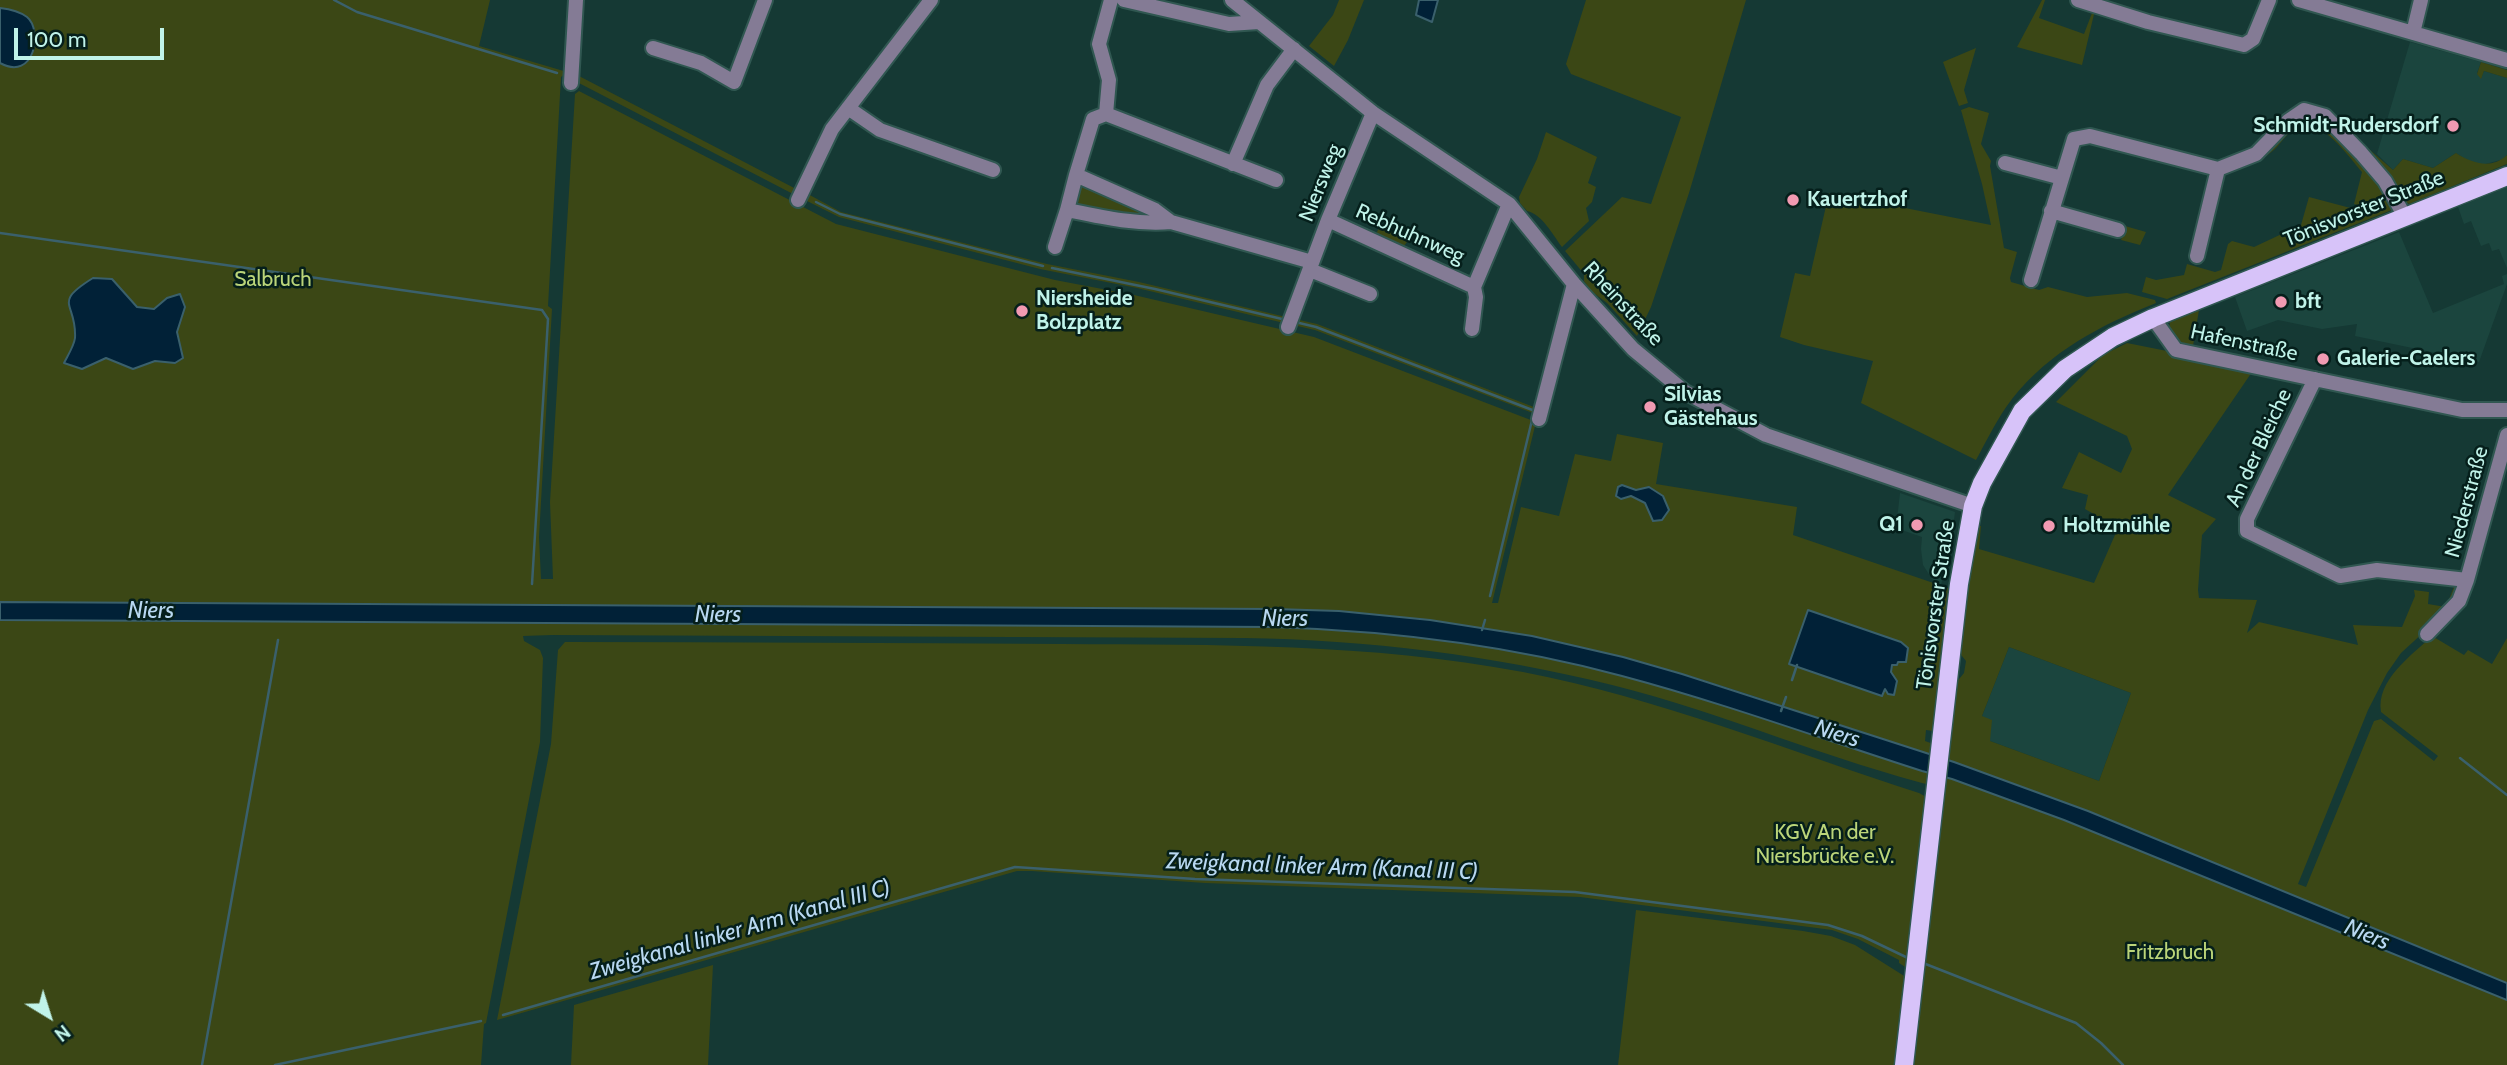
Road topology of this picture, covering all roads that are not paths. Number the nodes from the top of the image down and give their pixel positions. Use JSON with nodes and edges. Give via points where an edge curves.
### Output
{"nodes":[{"id":1,"x":576,"y":0,"type":"edge"},
{"id":2,"x":765,"y":0,"type":"edge"},
{"id":3,"x":931,"y":0,"type":"edge"},
{"id":4,"x":1111,"y":0,"type":"edge"},
{"id":5,"x":1124,"y":0,"type":"edge"},
{"id":6,"x":1232,"y":0,"type":"edge"},
{"id":7,"x":2078,"y":0,"type":"edge"},
{"id":8,"x":2269,"y":0,"type":"edge"},
{"id":9,"x":2299,"y":0,"type":"edge"},
{"id":10,"x":2421,"y":0,"type":"edge"},
{"id":11,"x":1259,"y":22,"type":"junction"},
{"id":12,"x":2413,"y":33,"type":"junction"},
{"id":13,"x":653,"y":48,"type":"dead end"},
{"id":14,"x":1294,"y":49,"type":"junction"},
{"id":15,"x":2507,"y":60,"type":"edge"},
{"id":16,"x":571,"y":83,"type":"dead end"},
{"id":17,"x":848,"y":108,"type":"junction"},
{"id":18,"x":1373,"y":113,"type":"junction"},
{"id":19,"x":1106,"y":114,"type":"junction"},
{"id":20,"x":2005,"y":163,"type":"dead end"},
{"id":21,"x":1233,"y":164,"type":"junction"},
{"id":22,"x":2218,"y":169,"type":"junction"},
{"id":23,"x":993,"y":170,"type":"dead end"},
{"id":24,"x":1076,"y":175,"type":"junction"},
{"id":25,"x":2507,"y":176,"type":"edge"},
{"id":26,"x":2062,"y":178,"type":"junction"},
{"id":27,"x":1276,"y":180,"type":"dead end"},
{"id":28,"x":798,"y":200,"type":"dead end"},
{"id":29,"x":1509,"y":204,"type":"junction"},
{"id":30,"x":1067,"y":210,"type":"junction"},
{"id":31,"x":2051,"y":211,"type":"junction"},
{"id":32,"x":2405,"y":217,"type":"junction"},
{"id":33,"x":1328,"y":220,"type":"junction"},
{"id":34,"x":1171,"y":222,"type":"junction"},
{"id":35,"x":2118,"y":230,"type":"dead end"},
{"id":36,"x":1055,"y":247,"type":"dead end"},
{"id":37,"x":2197,"y":256,"type":"dead end"},
{"id":38,"x":1311,"y":266,"type":"junction"},
{"id":39,"x":2031,"y":280,"type":"dead end"},
{"id":40,"x":1574,"y":284,"type":"junction"},
{"id":41,"x":1474,"y":287,"type":"junction"},
{"id":42,"x":1370,"y":294,"type":"dead end"},
{"id":43,"x":2153,"y":318,"type":"junction"},
{"id":44,"x":1288,"y":327,"type":"dead end"},
{"id":45,"x":1472,"y":329,"type":"dead end"},
{"id":46,"x":2315,"y":379,"type":"junction"},
{"id":47,"x":2507,"y":410,"type":"edge"},
{"id":48,"x":1539,"y":419,"type":"dead end"},
{"id":49,"x":2507,"y":435,"type":"edge"},
{"id":50,"x":1973,"y":506,"type":"junction"},
{"id":51,"x":2467,"y":580,"type":"junction"},
{"id":52,"x":2427,"y":634,"type":"dead end"},
{"id":53,"x":1904,"y":1065,"type":"edge"}],
"edges":[{"from":1,"to":16,"type":"street"},
{"from":2,"to":13,"type":"street","via":[[734,82],[701,63]]},
{"from":3,"to":17,"type":"street"},
{"from":4,"to":19,"type":"street","via":[[1099,44],[1109,80]]},
{"from":5,"to":11,"type":"street","via":[[1229,24]]},
{"from":6,"to":11,"type":"street","name":"Rheinstraße"},
{"from":7,"to":8,"type":"street","via":[[2244,45],[2253,39]]},
{"from":9,"to":12,"type":"street"},
{"from":10,"to":12,"type":"street"},
{"from":11,"to":14,"type":"street","name":"Rheinstraße"},
{"from":12,"to":15,"type":"street"},
{"from":14,"to":18,"type":"street","name":"Rheinstraße"},
{"from":14,"to":21,"type":"street","via":[[1267,85]]},
{"from":17,"to":23,"type":"street","via":[[880,130]]},
{"from":17,"to":28,"type":"street","via":[[832,129]]},
{"from":18,"to":29,"type":"street","name":"Rheinstraße"},
{"from":18,"to":33,"type":"street","name":"Niersweg"},
{"from":19,"to":21,"type":"street"},
{"from":19,"to":24,"type":"street","via":[[1093,118]]},
{"from":20,"to":26,"type":"street"},
{"from":21,"to":27,"type":"street"},
{"from":22,"to":26,"type":"street","via":[[2090,136],[2074,139]]},
{"from":22,"to":32,"type":"street","via":[[2256,154],[2304,110],[2325,116],[2361,153],[2385,181]]},
{"from":22,"to":37,"type":"street"},
{"from":24,"to":30,"type":"street"},
{"from":24,"to":34,"type":"street","via":[[1155,210]]},
{"from":25,"to":32,"type":"main road","name":"Tönisvorster Straße"},
{"from":26,"to":31,"type":"street"},
{"from":29,"to":40,"type":"street","name":"Rheinstraße"},
{"from":29,"to":41,"type":"street"},
{"from":30,"to":34,"type":"street","via":[[1153,224]]},
{"from":30,"to":36,"type":"street"},
{"from":31,"to":35,"type":"street"},
{"from":31,"to":39,"type":"street"},
{"from":32,"to":43,"type":"main road","name":"Tönisvorster Straße"},
{"from":33,"to":38,"type":"street","name":"Niersweg"},
{"from":33,"to":41,"type":"street","name":"Rebhuhnweg"},
{"from":34,"to":38,"type":"street"},
{"from":38,"to":42,"type":"street"},
{"from":38,"to":44,"type":"street","name":"Niersweg"},
{"from":40,"to":48,"type":"street"},
{"from":40,"to":50,"type":"street","name":"Rheinstraße","via":[[1633,349],[1709,406],[1766,435]]},
{"from":41,"to":45,"type":"street"},
{"from":43,"to":46,"type":"street","name":"Hafenstraße","via":[[2176,350]]},
{"from":43,"to":50,"type":"main road","name":"Tönisvorster Straße","via":[[2113,337],[2065,369],[2034,398],[1994,457]]},
{"from":46,"to":47,"type":"street","name":"Hafenstraße","via":[[2462,410]]},
{"from":46,"to":51,"type":"street","name":"An der Bleiche","via":[[2247,519],[2247,531],[2340,576],[2377,570]]},
{"from":49,"to":51,"type":"street","name":"Niederstraße"},
{"from":50,"to":53,"type":"main road","name":"Tönisvorster Straße","via":[[1959,584]]},
{"from":51,"to":52,"type":"street","via":[[2459,601]]}]}
